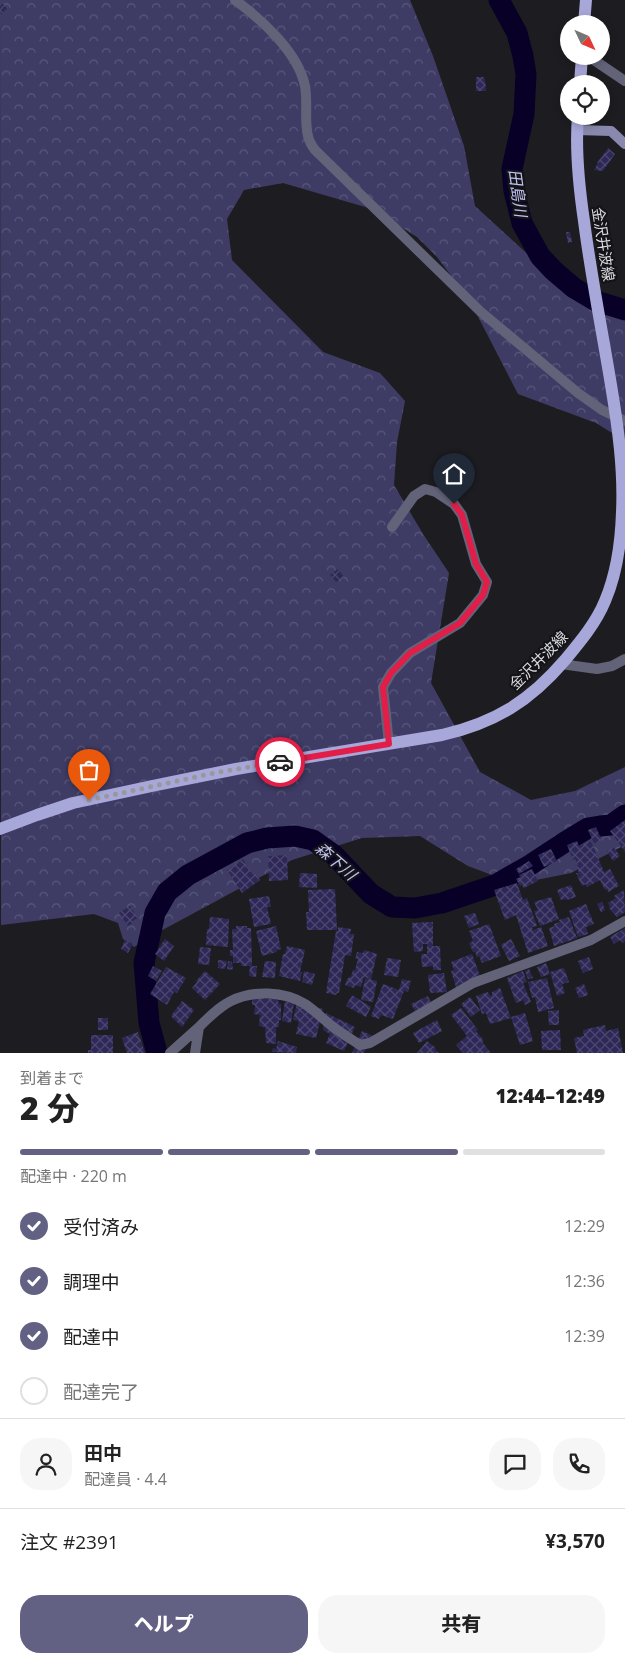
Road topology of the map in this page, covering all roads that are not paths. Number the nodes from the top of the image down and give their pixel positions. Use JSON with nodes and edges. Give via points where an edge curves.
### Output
{"nodes":[{"id":1,"x":235,"y":0,"type":"edge"},
{"id":2,"x":586,"y":0,"type":"edge"},
{"id":3,"x":585,"y":15,"type":"edge"},
{"id":4,"x":601,"y":65,"type":"edge"},
{"id":5,"x":625,"y":81,"type":"edge"},
{"id":6,"x":577,"y":125,"type":"edge"},
{"id":7,"x":577,"y":130,"type":"junction"},
{"id":8,"x":625,"y":144,"type":"edge"},
{"id":9,"x":621,"y":419,"type":"edge"},
{"id":10,"x":392,"y":527,"type":"dead end"},
{"id":11,"x":625,"y":660,"type":"edge"},
{"id":12,"x":561,"y":664,"type":"junction"},
{"id":13,"x":389,"y":744,"type":"junction"},
{"id":14,"x":0,"y":829,"type":"edge"},
{"id":15,"x":625,"y":920,"type":"edge"},
{"id":16,"x":198,"y":1027,"type":"junction"},
{"id":17,"x":170,"y":1053,"type":"edge"},
{"id":18,"x":196,"y":1053,"type":"edge"}],
"edges":[{"from":1,"to":9,"type":"street","via":[[285,46],[296,65],[305,85],[308,137],[315,150],[481,312],[578,393]]},
{"from":2,"to":3,"type":"main road"},
{"from":4,"to":5,"type":"street"},
{"from":6,"to":7,"type":"main road","name":"金沢井波線"},
{"from":7,"to":8,"type":"main road","via":[[611,130]]},
{"from":7,"to":9,"type":"main road","name":"金沢井波線","via":[[578,180],[591,269]]},
{"from":9,"to":12,"type":"main road","name":"金沢井波線","via":[[623,498],[618,559],[605,601],[586,633]]},
{"from":10,"to":13,"type":"street","via":[[414,496],[425,489],[436,492],[454,504],[462,515],[476,564],[487,582],[483,595],[460,623],[410,653],[391,673],[383,687]]},
{"from":11,"to":12,"type":"street","via":[[597,670]]},
{"from":12,"to":13,"type":"main road","name":"金沢井波線","via":[[532,694],[485,723],[442,735]]},
{"from":13,"to":14,"type":"main road","name":"金沢井波線","via":[[236,769],[117,793],[37,814]]},
{"from":15,"to":16,"type":"street","via":[[591,940],[473,983],[370,1043],[360,1045],[304,1004],[284,994],[269,993],[232,1001]]},
{"from":16,"to":17,"type":"street"},
{"from":16,"to":18,"type":"street"}]}
